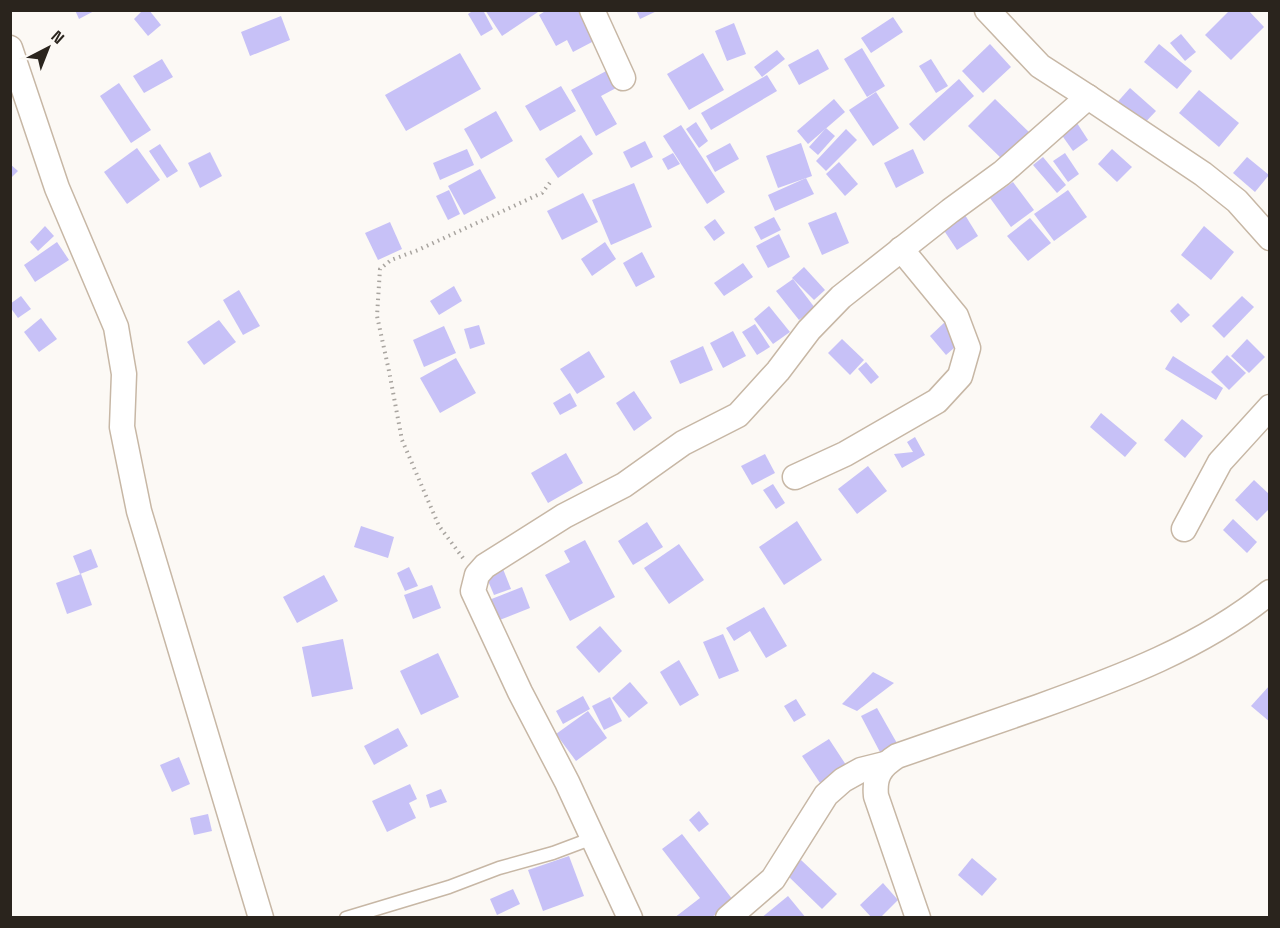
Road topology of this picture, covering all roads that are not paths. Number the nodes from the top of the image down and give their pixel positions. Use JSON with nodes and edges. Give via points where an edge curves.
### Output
{"nodes":[{"id":1,"x":592,"y":10,"type":"edge"},
{"id":2,"x":987,"y":10,"type":"edge"},
{"id":3,"x":10,"y":48,"type":"edge"},
{"id":4,"x":623,"y":78,"type":"dead end"},
{"id":5,"x":1088,"y":96,"type":"junction"},
{"id":6,"x":1269,"y":238,"type":"edge"},
{"id":7,"x":901,"y":249,"type":"junction"},
{"id":8,"x":1269,"y":407,"type":"edge"},
{"id":9,"x":795,"y":477,"type":"dead end"},
{"id":10,"x":1184,"y":529,"type":"dead end"},
{"id":11,"x":1269,"y":592,"type":"edge"},
{"id":12,"x":885,"y":764,"type":"junction"},
{"id":13,"x":593,"y":838,"type":"junction"},
{"id":14,"x":261,"y":918,"type":"edge"},
{"id":15,"x":345,"y":918,"type":"edge"},
{"id":16,"x":630,"y":918,"type":"edge"},
{"id":17,"x":728,"y":918,"type":"edge"},
{"id":18,"x":918,"y":918,"type":"edge"}],
"edges":[{"from":1,"to":4,"type":"street"},
{"from":2,"to":5,"type":"street","via":[[1040,66]]},
{"from":3,"to":14,"type":"street","via":[[57,188],[116,327],[124,374],[123,427],[139,511]]},
{"from":5,"to":6,"type":"street","via":[[1203,174],[1237,201]]},
{"from":5,"to":7,"type":"street","via":[[1002,173]]},
{"from":7,"to":9,"type":"street","via":[[956,316],[968,348],[960,376],[937,401],[845,454]]},
{"from":7,"to":13,"type":"street","via":[[841,297],[808,330],[738,415],[683,443],[624,485],[564,516],[484,566],[477,575],[473,591]]},
{"from":8,"to":10,"type":"street","via":[[1220,462]]},
{"from":11,"to":12,"type":"street","via":[[1245,612],[1166,657],[1096,686],[897,756]]},
{"from":12,"to":17,"type":"street","via":[[861,770],[826,795],[773,879]]},
{"from":12,"to":18,"type":"street","via":[[877,773],[876,796]]},
{"from":13,"to":15,"type":"lane"},
{"from":13,"to":16,"type":"street"}]}
